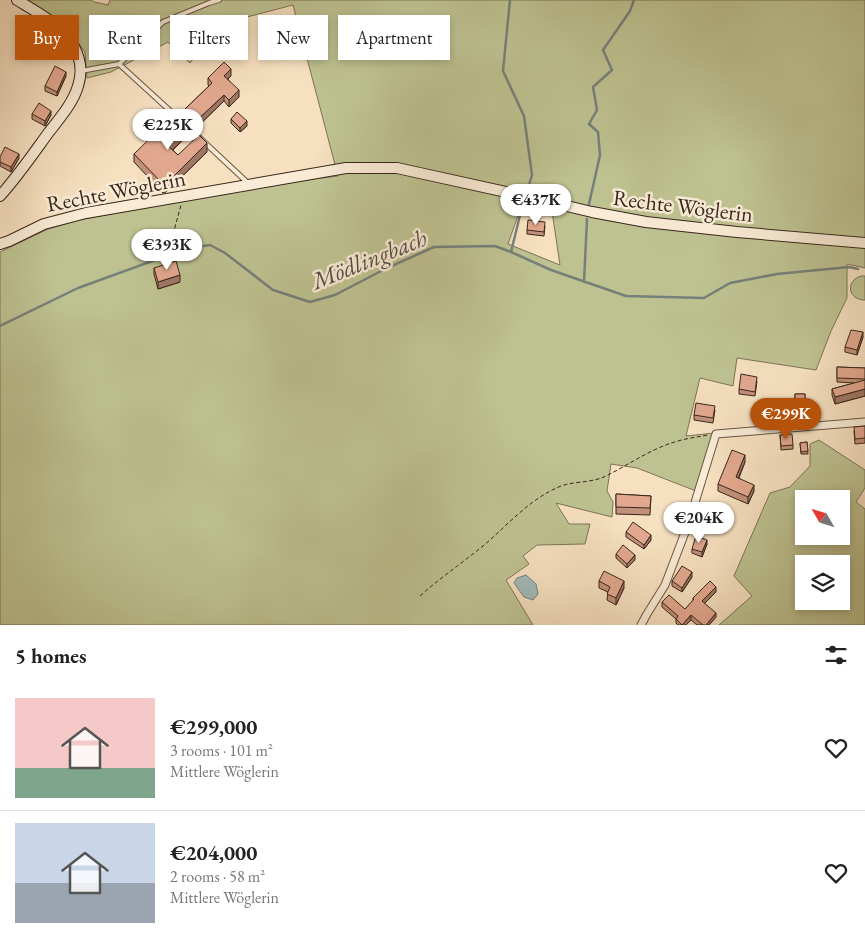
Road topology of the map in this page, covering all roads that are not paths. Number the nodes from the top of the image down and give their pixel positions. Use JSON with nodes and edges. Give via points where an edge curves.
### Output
{"nodes":[{"id":1,"x":17,"y":0,"type":"edge"},
{"id":2,"x":219,"y":0,"type":"edge"},
{"id":3,"x":120,"y":64,"type":"junction"},
{"id":4,"x":80,"y":70,"type":"junction"},
{"id":5,"x":178,"y":118,"type":"edge"},
{"id":6,"x":185,"y":124,"type":"edge"},
{"id":7,"x":250,"y":185,"type":"junction"},
{"id":8,"x":0,"y":196,"type":"edge"},
{"id":9,"x":865,"y":243,"type":"edge"},
{"id":10,"x":0,"y":244,"type":"edge"},
{"id":11,"x":865,"y":422,"type":"edge"},
{"id":12,"x":641,"y":625,"type":"edge"}],
"edges":[{"from":1,"to":4,"type":"main road","name":"Rechte Wöglerin","via":[[66,34],[77,53]]},
{"from":2,"to":3,"type":"lane","via":[[163,22]]},
{"from":3,"to":4,"type":"lane"},
{"from":3,"to":5,"type":"lane"},
{"from":4,"to":8,"type":"main road","name":"Rechte Wöglerin","via":[[78,86],[69,105]]},
{"from":6,"to":7,"type":"lane"},
{"from":7,"to":9,"type":"main road","name":"Rechte Wöglerin","via":[[346,168],[397,168],[646,222]]},
{"from":7,"to":10,"type":"main road","name":"Rechte Wöglerin","via":[[60,219]]},
{"from":11,"to":12,"type":"street","via":[[716,434],[666,585]]}]}
